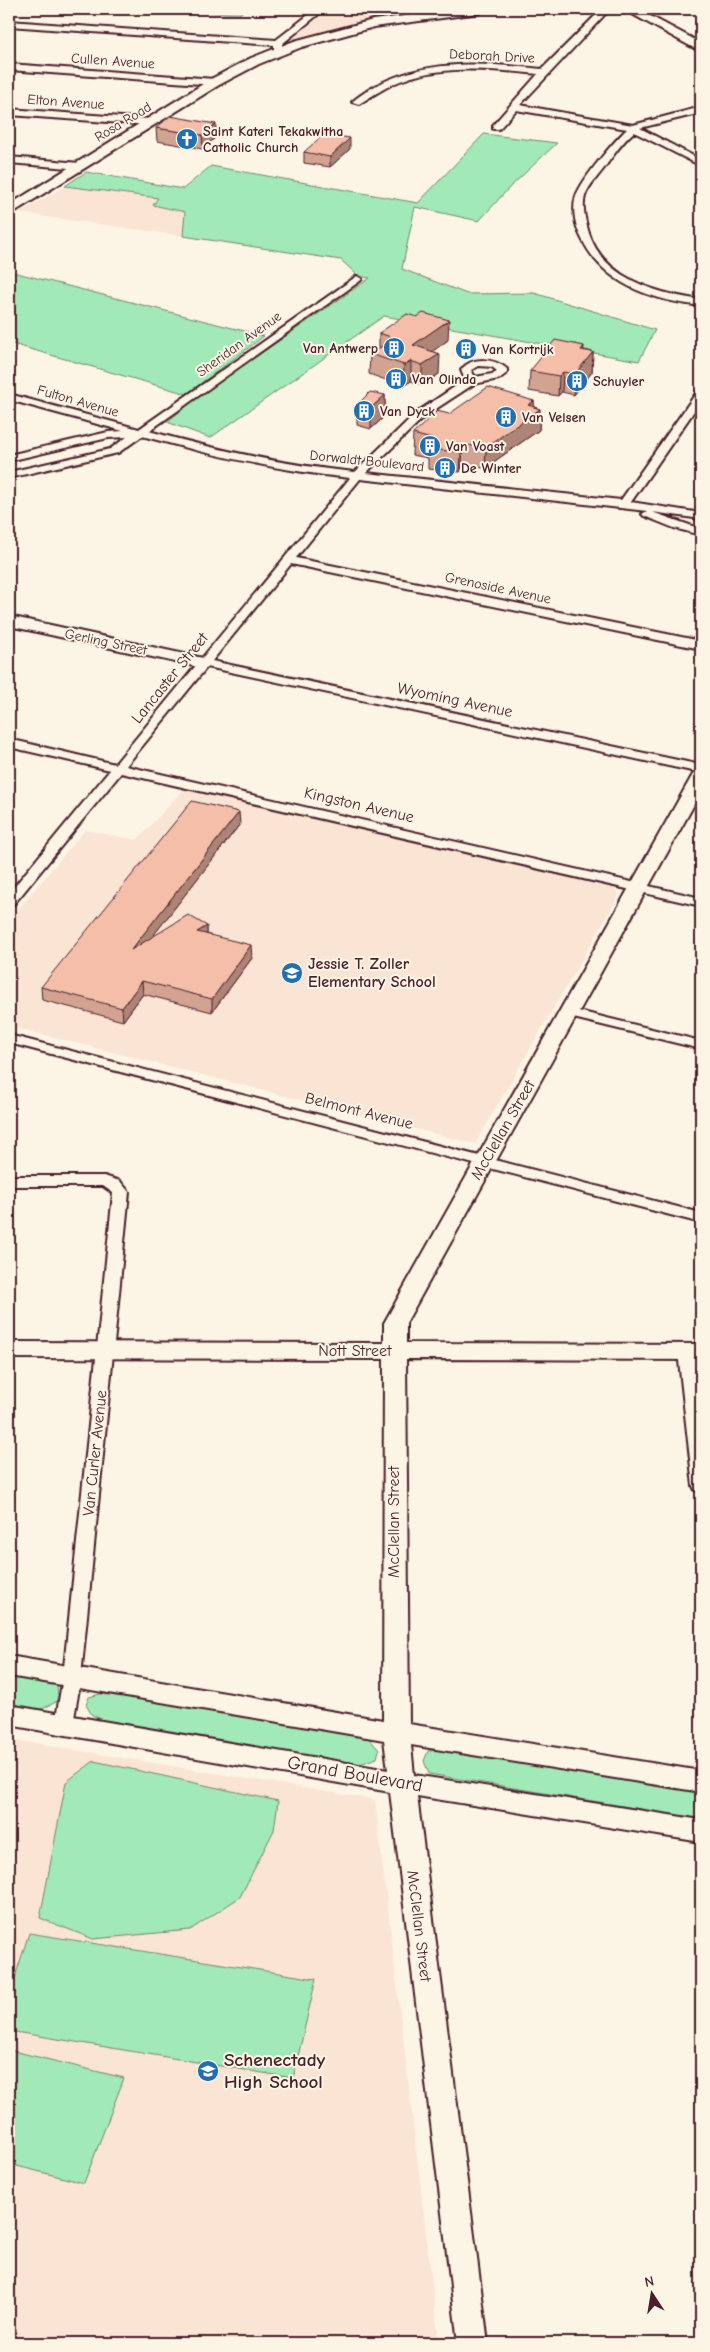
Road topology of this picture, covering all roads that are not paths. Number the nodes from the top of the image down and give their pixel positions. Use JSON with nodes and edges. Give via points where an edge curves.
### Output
{"nodes":[{"id":1,"x":321,"y":9,"type":"edge"},
{"id":2,"x":480,"y":9,"type":"edge"},
{"id":3,"x":606,"y":9,"type":"edge"},
{"id":4,"x":629,"y":9,"type":"edge"},
{"id":5,"x":9,"y":24,"type":"edge"},
{"id":6,"x":278,"y":47,"type":"junction"},
{"id":7,"x":701,"y":48,"type":"edge"},
{"id":8,"x":9,"y":67,"type":"edge"},
{"id":9,"x":544,"y":72,"type":"junction"},
{"id":10,"x":216,"y":82,"type":"junction"},
{"id":11,"x":356,"y":102,"type":"dead end"},
{"id":12,"x":516,"y":106,"type":"junction"},
{"id":13,"x":701,"y":110,"type":"edge"},
{"id":14,"x":9,"y":112,"type":"edge"},
{"id":15,"x":150,"y":122,"type":"junction"},
{"id":16,"x":496,"y":127,"type":"dead end"},
{"id":17,"x":635,"y":127,"type":"junction"},
{"id":18,"x":9,"y":160,"type":"edge"},
{"id":19,"x":701,"y":163,"type":"edge"},
{"id":20,"x":80,"y":166,"type":"junction"},
{"id":21,"x":9,"y":211,"type":"edge"},
{"id":22,"x":357,"y":279,"type":"dead end"},
{"id":23,"x":701,"y":303,"type":"edge"},
{"id":24,"x":471,"y":381,"type":"dead end"},
{"id":25,"x":701,"y":394,"type":"edge"},
{"id":26,"x":9,"y":397,"type":"edge"},
{"id":27,"x":139,"y":434,"type":"junction"},
{"id":28,"x":9,"y":458,"type":"edge"},
{"id":29,"x":9,"y":476,"type":"edge"},
{"id":30,"x":357,"y":476,"type":"junction"},
{"id":31,"x":624,"y":504,"type":"junction"},
{"id":32,"x":701,"y":516,"type":"edge"},
{"id":33,"x":701,"y":532,"type":"edge"},
{"id":34,"x":290,"y":560,"type":"junction"},
{"id":35,"x":9,"y":621,"type":"edge"},
{"id":36,"x":701,"y":645,"type":"edge"},
{"id":37,"x":203,"y":663,"type":"junction"},
{"id":38,"x":9,"y":743,"type":"edge"},
{"id":39,"x":119,"y":769,"type":"junction"},
{"id":40,"x":701,"y":769,"type":"edge"},
{"id":41,"x":701,"y":776,"type":"edge"},
{"id":42,"x":9,"y":879,"type":"edge"},
{"id":43,"x":24,"y":883,"type":"junction"},
{"id":44,"x":639,"y":887,"type":"junction"},
{"id":45,"x":9,"y":901,"type":"edge"},
{"id":46,"x":701,"y":902,"type":"edge"},
{"id":47,"x":570,"y":1014,"type":"junction"},
{"id":48,"x":9,"y":1039,"type":"edge"},
{"id":49,"x":701,"y":1045,"type":"edge"},
{"id":50,"x":484,"y":1161,"type":"junction"},
{"id":51,"x":9,"y":1181,"type":"edge"},
{"id":52,"x":701,"y":1218,"type":"edge"},
{"id":53,"x":9,"y":1350,"type":"edge"},
{"id":54,"x":105,"y":1350,"type":"junction"},
{"id":55,"x":393,"y":1351,"type":"junction"},
{"id":56,"x":694,"y":1352,"type":"edge"},
{"id":57,"x":701,"y":1486,"type":"edge"},
{"id":58,"x":9,"y":1666,"type":"edge"},
{"id":59,"x":72,"y":1677,"type":"junction"},
{"id":60,"x":9,"y":1715,"type":"edge"},
{"id":61,"x":64,"y":1724,"type":"junction"},
{"id":62,"x":396,"y":1732,"type":"junction"},
{"id":63,"x":701,"y":1780,"type":"edge"},
{"id":64,"x":400,"y":1782,"type":"junction"},
{"id":65,"x":701,"y":1831,"type":"edge"},
{"id":66,"x":474,"y":2343,"type":"edge"}],
"edges":[{"from":1,"to":6,"type":"street"},
{"from":2,"to":6,"type":"street","name":"Rosa Road","via":[[373,24]]},
{"from":3,"to":9,"type":"street"},
{"from":4,"to":7,"type":"street"},
{"from":5,"to":6,"type":"street"},
{"from":6,"to":10,"type":"street","name":"Rosa Road"},
{"from":8,"to":10,"type":"street","name":"Cullen Avenue"},
{"from":9,"to":11,"type":"street","name":"Deborah Drive","via":[[485,66],[441,67],[391,81]]},
{"from":9,"to":12,"type":"street"},
{"from":10,"to":15,"type":"street","name":"Rosa Road"},
{"from":12,"to":16,"type":"street"},
{"from":12,"to":17,"type":"street"},
{"from":13,"to":17,"type":"street"},
{"from":14,"to":15,"type":"street","name":"Elton Avenue"},
{"from":15,"to":20,"type":"street","name":"Rosa Road"},
{"from":17,"to":19,"type":"street"},
{"from":17,"to":23,"type":"street","via":[[581,194],[577,212],[586,239],[595,257],[611,272],[638,288],[670,299]]},
{"from":18,"to":20,"type":"street"},
{"from":20,"to":21,"type":"street","name":"Rosa Road"},
{"from":22,"to":27,"type":"street","name":"Sheridan Avenue"},
{"from":24,"to":30,"type":"street","name":"Lancaster Street","via":[[421,414]]},
{"from":25,"to":31,"type":"street"},
{"from":26,"to":27,"type":"street","name":"Fulton Avenue"},
{"from":27,"to":28,"type":"street","via":[[108,435]]},
{"from":27,"to":29,"type":"street","name":"Sheridan Avenue","via":[[114,451]]},
{"from":27,"to":30,"type":"street","name":"Dorwaldt Boulevard","via":[[224,455]]},
{"from":30,"to":31,"type":"street","name":"Dorwaldt Boulevard"},
{"from":30,"to":34,"type":"street","name":"Lancaster Street"},
{"from":31,"to":32,"type":"street","name":"Dorwaldt Boulevard"},
{"from":31,"to":33,"type":"street","name":"Dorwaldt Boulevard"},
{"from":34,"to":36,"type":"street","name":"Grenoside Avenue"},
{"from":34,"to":37,"type":"street","name":"Lancaster Street"},
{"from":35,"to":37,"type":"street","name":"Gerling Street"},
{"from":37,"to":39,"type":"street","name":"Lancaster Street"},
{"from":37,"to":40,"type":"street","name":"Wyoming Avenue"},
{"from":38,"to":39,"type":"street","name":"Kingston Avenue"},
{"from":39,"to":43,"type":"street","name":"Lancaster Street"},
{"from":39,"to":44,"type":"street","name":"Kingston Avenue"},
{"from":41,"to":44,"type":"street","name":"McClellan Street"},
{"from":42,"to":43,"type":"street"},
{"from":43,"to":45,"type":"street","name":"Lancaster Street"},
{"from":44,"to":46,"type":"street","name":"Kingston Avenue"},
{"from":44,"to":47,"type":"street","name":"McClellan Street"},
{"from":47,"to":49,"type":"street"},
{"from":47,"to":50,"type":"street","name":"McClellan Street"},
{"from":48,"to":50,"type":"street","name":"Belmont Avenue"},
{"from":50,"to":52,"type":"street","name":"Belmont Avenue"},
{"from":50,"to":55,"type":"street","name":"McClellan Street","via":[[395,1323]]},
{"from":51,"to":54,"type":"street","name":"Van Curler Avenue","via":[[104,1181],[114,1184],[121,1192]]},
{"from":53,"to":54,"type":"street","name":"Nott Street"},
{"from":54,"to":55,"type":"street","name":"Nott Street"},
{"from":54,"to":59,"type":"street","name":"Van Curler Avenue"},
{"from":55,"to":56,"type":"street","name":"Nott Street"},
{"from":55,"to":62,"type":"street","name":"McClellan Street"},
{"from":56,"to":57,"type":"street"},
{"from":58,"to":59,"type":"street"},
{"from":59,"to":61,"type":"street","name":"Van Curler Avenue"},
{"from":59,"to":62,"type":"street"},
{"from":60,"to":61,"type":"street","name":"Grand Boulevard"},
{"from":61,"to":64,"type":"street","name":"Grand Boulevard"},
{"from":62,"to":63,"type":"street"},
{"from":62,"to":64,"type":"street","name":"McClellan Street"},
{"from":64,"to":65,"type":"street","name":"Grand Boulevard"},
{"from":64,"to":66,"type":"street","name":"McClellan Street"}]}
